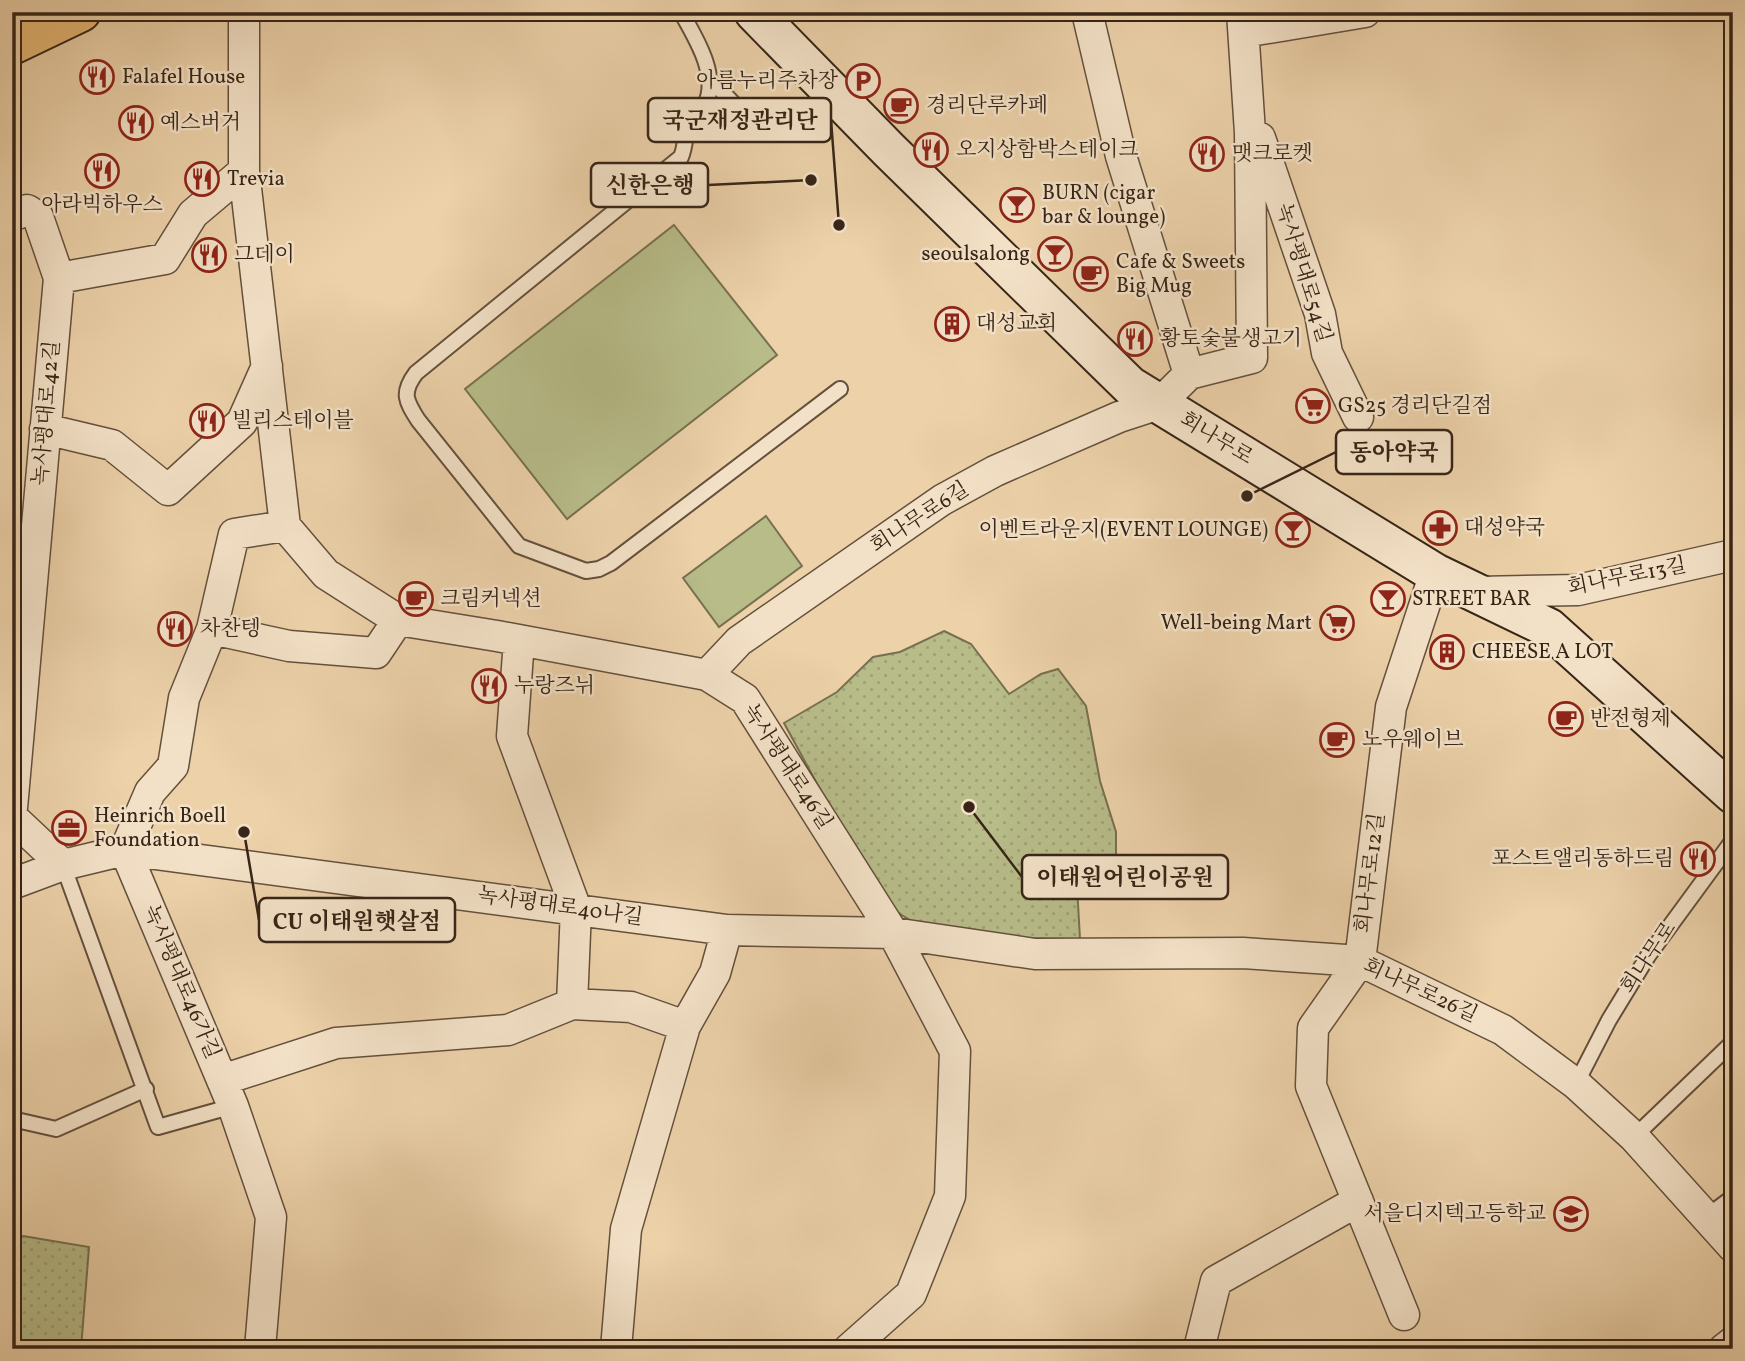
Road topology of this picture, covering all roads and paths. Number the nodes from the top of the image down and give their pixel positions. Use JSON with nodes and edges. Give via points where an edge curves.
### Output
{"nodes":[{"id":1,"x":80,"y":12,"type":"edge"},
{"id":2,"x":244,"y":12,"type":"edge"},
{"id":3,"x":681,"y":12,"type":"edge"},
{"id":4,"x":754,"y":12,"type":"edge"},
{"id":5,"x":1087,"y":12,"type":"edge"},
{"id":6,"x":1365,"y":12,"type":"edge"},
{"id":7,"x":1730,"y":12,"type":"edge"},
{"id":8,"x":1733,"y":19,"type":"edge"},
{"id":9,"x":1243,"y":22,"type":"edge"},
{"id":10,"x":18,"y":45,"type":"edge"},
{"id":11,"x":708,"y":77,"type":"junction"},
{"id":12,"x":760,"y":131,"type":"dead end"},
{"id":13,"x":1250,"y":133,"type":"junction"},
{"id":14,"x":244,"y":171,"type":"junction"},
{"id":15,"x":12,"y":216,"type":"edge"},
{"id":16,"x":59,"y":278,"type":"junction"},
{"id":17,"x":267,"y":365,"type":"junction"},
{"id":18,"x":1189,"y":374,"type":"junction"},
{"id":19,"x":840,"y":389,"type":"dead end"},
{"id":20,"x":1159,"y":404,"type":"junction"},
{"id":21,"x":1358,"y":417,"type":"dead end"},
{"id":22,"x":45,"y":429,"type":"junction"},
{"id":23,"x":285,"y":526,"type":"junction"},
{"id":24,"x":1733,"y":555,"type":"edge"},
{"id":25,"x":1435,"y":573,"type":"junction"},
{"id":26,"x":1478,"y":592,"type":"junction"},
{"id":27,"x":398,"y":620,"type":"junction"},
{"id":28,"x":212,"y":629,"type":"junction"},
{"id":29,"x":519,"y":640,"type":"junction"},
{"id":30,"x":707,"y":675,"type":"junction"},
{"id":31,"x":1733,"y":794,"type":"edge"},
{"id":32,"x":12,"y":808,"type":"edge"},
{"id":33,"x":12,"y":817,"type":"edge"},
{"id":34,"x":1733,"y":840,"type":"edge"},
{"id":35,"x":125,"y":850,"type":"junction"},
{"id":36,"x":63,"y":865,"type":"junction"},
{"id":37,"x":12,"y":884,"type":"edge"},
{"id":38,"x":576,"y":909,"type":"junction"},
{"id":39,"x":727,"y":930,"type":"junction"},
{"id":40,"x":893,"y":933,"type":"junction"},
{"id":41,"x":1360,"y":961,"type":"junction"},
{"id":42,"x":572,"y":1004,"type":"junction"},
{"id":43,"x":685,"y":1026,"type":"junction"},
{"id":44,"x":1733,"y":1042,"type":"edge"},
{"id":45,"x":1576,"y":1083,"type":"junction"},
{"id":46,"x":145,"y":1089,"type":"junction"},
{"id":47,"x":227,"y":1093,"type":"junction"},
{"id":48,"x":12,"y":1119,"type":"edge"},
{"id":49,"x":1634,"y":1137,"type":"junction"},
{"id":50,"x":1733,"y":1197,"type":"edge"},
{"id":51,"x":1358,"y":1201,"type":"junction"},
{"id":52,"x":1706,"y":1217,"type":"junction"},
{"id":53,"x":1733,"y":1247,"type":"edge"},
{"id":54,"x":1404,"y":1315,"type":"dead end"},
{"id":55,"x":1733,"y":1342,"type":"edge"},
{"id":56,"x":260,"y":1349,"type":"edge"},
{"id":57,"x":617,"y":1349,"type":"edge"},
{"id":58,"x":849,"y":1349,"type":"edge"},
{"id":59,"x":1199,"y":1349,"type":"edge"},
{"id":60,"x":1724,"y":1349,"type":"edge"}],
"edges":[{"from":1,"to":10,"type":"main road"},
{"from":2,"to":14,"type":"street"},
{"from":3,"to":11,"type":"lane"},
{"from":4,"to":20,"type":"main road","name":"회나무로","via":[[1130,386]]},
{"from":5,"to":18,"type":"street","via":[[1135,206]]},
{"from":6,"to":9,"type":"street","name":"녹사평대로54길"},
{"from":7,"to":8,"type":"lane"},
{"from":9,"to":13,"type":"street","name":"녹사평대로54길"},
{"from":11,"to":12,"type":"lane"},
{"from":11,"to":19,"type":"lane","via":[[707,102],[687,128],[681,157],[416,373],[408,383],[409,405],[519,545],[586,571],[611,563]]},
{"from":13,"to":18,"type":"street","name":"녹사평대로54길","via":[[1252,358]]},
{"from":13,"to":21,"type":"street","name":"녹사평대로54길","via":[[1261,138],[1320,314],[1327,354]]},
{"from":14,"to":16,"type":"street","via":[[193,214],[165,259]]},
{"from":14,"to":17,"type":"street"},
{"from":15,"to":16,"type":"street","name":"녹사평대로42길","via":[[27,210],[38,217]]},
{"from":16,"to":22,"type":"street","name":"녹사평대로42길"},
{"from":17,"to":22,"type":"street","via":[[242,422],[168,490],[112,445]]},
{"from":17,"to":23,"type":"street"},
{"from":18,"to":20,"type":"street"},
{"from":20,"to":25,"type":"main road","name":"회나무로"},
{"from":20,"to":30,"type":"street","name":"회나무로6길","via":[[1008,466],[942,500],[739,641]]},
{"from":22,"to":32,"type":"street","name":"녹사평대로42길"},
{"from":23,"to":27,"type":"street","name":"녹사평대로46길","via":[[326,574]]},
{"from":23,"to":28,"type":"street","via":[[234,534]]},
{"from":24,"to":26,"type":"street","name":"회나무로13길","via":[[1578,590]]},
{"from":25,"to":26,"type":"main road","name":"회나무로"},
{"from":25,"to":41,"type":"street","name":"회나무로12길","via":[[1391,707]]},
{"from":26,"to":31,"type":"main road","name":"회나무로","via":[[1549,628]]},
{"from":27,"to":28,"type":"street","via":[[376,653],[289,646]]},
{"from":27,"to":29,"type":"street","name":"녹사평대로46길"},
{"from":28,"to":35,"type":"street","via":[[184,698],[173,766],[150,792]]},
{"from":29,"to":30,"type":"street","name":"녹사평대로46길"},
{"from":29,"to":38,"type":"street","via":[[512,736]]},
{"from":30,"to":40,"type":"street","name":"녹사평대로46길","via":[[745,699]]},
{"from":33,"to":36,"type":"street"},
{"from":34,"to":45,"type":"lane","name":"회나무로","via":[[1648,956]]},
{"from":35,"to":36,"type":"street","name":"녹사평대로40나길"},
{"from":35,"to":38,"type":"street","name":"녹사평대로40나길"},
{"from":35,"to":47,"type":"street","name":"녹사평대로46가길"},
{"from":36,"to":37,"type":"street","name":"녹사평대로40나길"},
{"from":36,"to":46,"type":"lane"},
{"from":38,"to":39,"type":"street","name":"녹사평대로40나길"},
{"from":38,"to":42,"type":"street"},
{"from":39,"to":40,"type":"street","name":"녹사평대로40나길"},
{"from":39,"to":43,"type":"street","via":[[715,972]]},
{"from":40,"to":41,"type":"street","name":"회나무로26길","via":[[1035,954],[1243,953]]},
{"from":40,"to":58,"type":"street","name":"녹사평대로46길","via":[[955,1051],[950,1196],[911,1294]]},
{"from":41,"to":45,"type":"street","name":"회나무로26길","via":[[1503,1030]]},
{"from":41,"to":51,"type":"street","name":"회나무로12길","via":[[1313,1028],[1311,1086]]},
{"from":42,"to":43,"type":"street","via":[[631,1007]]},
{"from":42,"to":47,"type":"street","via":[[508,1030],[336,1043]]},
{"from":43,"to":57,"type":"street","via":[[625,1229]]},
{"from":44,"to":49,"type":"lane"},
{"from":45,"to":49,"type":"street","name":"회나무로26길"},
{"from":46,"to":47,"type":"lane","via":[[158,1126]]},
{"from":46,"to":48,"type":"lane","via":[[56,1129]]},
{"from":47,"to":56,"type":"street","name":"녹사평대로46가길","via":[[271,1217]]},
{"from":49,"to":52,"type":"street","name":"회나무로26길"},
{"from":50,"to":52,"type":"lane"},
{"from":51,"to":54,"type":"street","name":"회나무로12길"},
{"from":51,"to":59,"type":"street","via":[[1216,1281]]},
{"from":52,"to":53,"type":"street","name":"회나무로26길"},
{"from":55,"to":60,"type":"street"}]}
